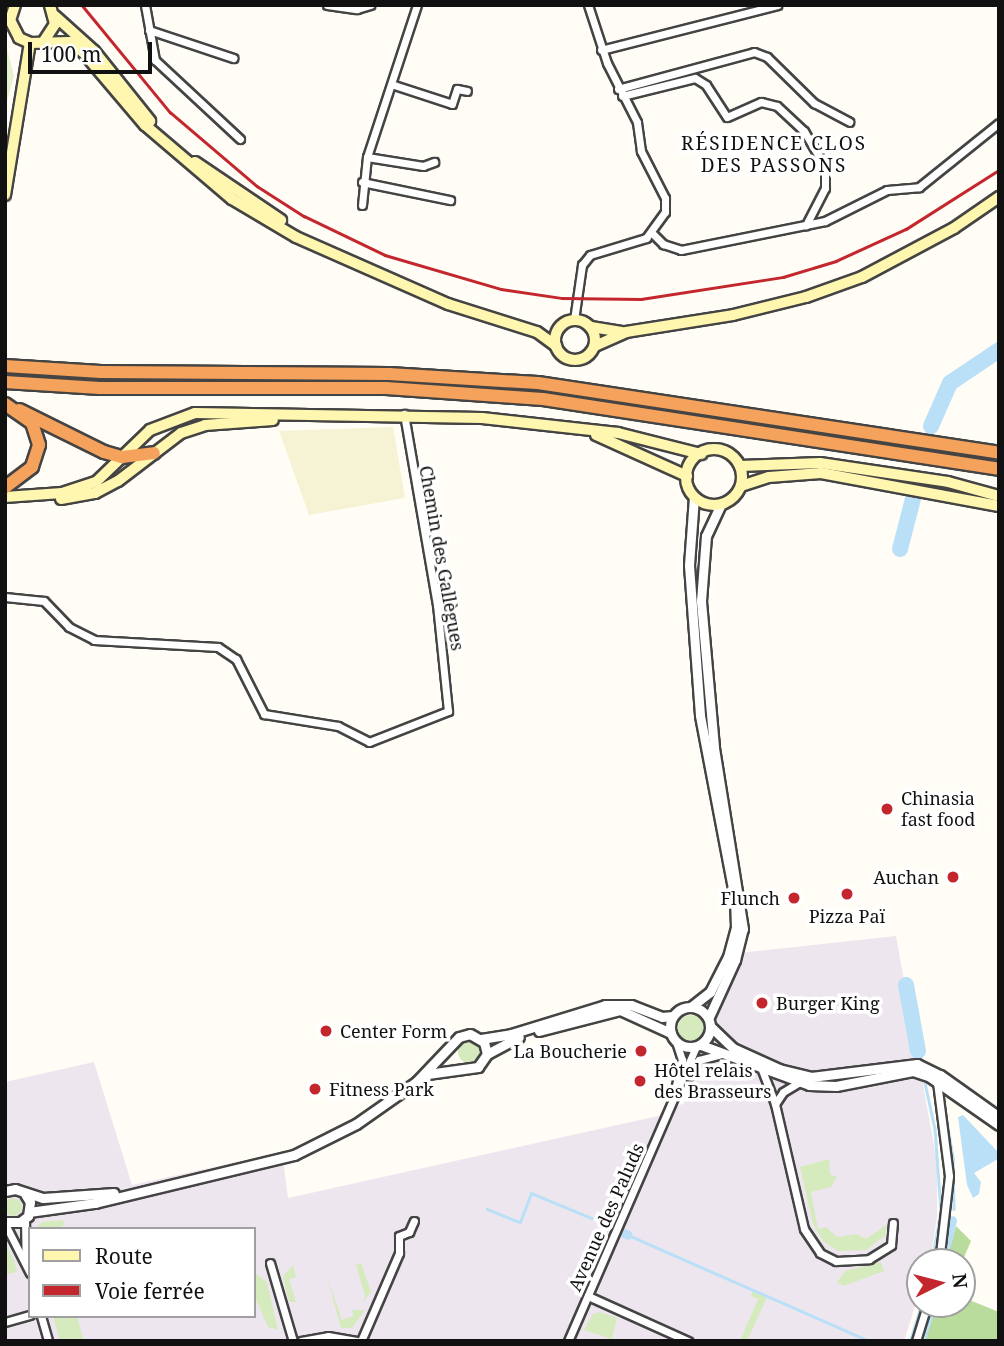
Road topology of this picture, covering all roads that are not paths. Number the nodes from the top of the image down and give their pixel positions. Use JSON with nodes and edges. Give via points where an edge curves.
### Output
{"nodes":[{"id":1,"x":50,"y":5,"type":"edge"},
{"id":2,"x":145,"y":5,"type":"edge"},
{"id":3,"x":327,"y":5,"type":"edge"},
{"id":4,"x":370,"y":5,"type":"edge"},
{"id":5,"x":417,"y":5,"type":"edge"},
{"id":6,"x":587,"y":5,"type":"edge"},
{"id":7,"x":777,"y":5,"type":"edge"},
{"id":8,"x":11,"y":7,"type":"edge"},
{"id":9,"x":55,"y":16,"type":"junction"},
{"id":10,"x":149,"y":30,"type":"junction"},
{"id":11,"x":10,"y":32,"type":"edge"},
{"id":12,"x":44,"y":41,"type":"junction"},
{"id":13,"x":30,"y":43,"type":"junction"},
{"id":14,"x":601,"y":50,"type":"junction"},
{"id":15,"x":233,"y":58,"type":"dead end"},
{"id":16,"x":394,"y":85,"type":"junction"},
{"id":17,"x":467,"y":91,"type":"dead end"},
{"id":18,"x":620,"y":92,"type":"junction"},
{"id":19,"x":849,"y":122,"type":"dead end"},
{"id":20,"x":999,"y":123,"type":"edge"},
{"id":21,"x":240,"y":139,"type":"dead end"},
{"id":22,"x":368,"y":157,"type":"junction"},
{"id":23,"x":434,"y":162,"type":"dead end"},
{"id":24,"x":362,"y":182,"type":"junction"},
{"id":25,"x":5,"y":195,"type":"edge"},
{"id":26,"x":999,"y":197,"type":"edge"},
{"id":27,"x":450,"y":200,"type":"dead end"},
{"id":28,"x":362,"y":205,"type":"dead end"},
{"id":29,"x":806,"y":225,"type":"junction"},
{"id":30,"x":652,"y":233,"type":"junction"},
{"id":31,"x":319,"y":246,"type":"junction"},
{"id":32,"x":574,"y":320,"type":"junction"},
{"id":33,"x":561,"y":326,"type":"junction"},
{"id":34,"x":591,"y":327,"type":"junction"},
{"id":35,"x":537,"y":332,"type":"junction"},
{"id":36,"x":626,"y":332,"type":"junction"},
{"id":37,"x":556,"y":346,"type":"junction"},
{"id":38,"x":595,"y":346,"type":"junction"},
{"id":39,"x":5,"y":366,"type":"edge"},
{"id":40,"x":5,"y":382,"type":"edge"},
{"id":41,"x":5,"y":404,"type":"edge"},
{"id":42,"x":19,"y":410,"type":"junction"},
{"id":43,"x":404,"y":414,"type":"junction"},
{"id":44,"x":340,"y":415,"type":"junction"},
{"id":45,"x":586,"y":431,"type":"junction"},
{"id":46,"x":154,"y":453,"type":"junction"},
{"id":47,"x":999,"y":453,"type":"edge"},
{"id":48,"x":701,"y":454,"type":"junction"},
{"id":49,"x":122,"y":457,"type":"junction"},
{"id":50,"x":740,"y":466,"type":"junction"},
{"id":51,"x":999,"y":469,"type":"edge"},
{"id":52,"x":687,"y":476,"type":"junction"},
{"id":53,"x":5,"y":486,"type":"edge"},
{"id":54,"x":741,"y":486,"type":"junction"},
{"id":55,"x":999,"y":496,"type":"edge"},
{"id":56,"x":5,"y":497,"type":"edge"},
{"id":57,"x":694,"y":497,"type":"junction"},
{"id":58,"x":5,"y":503,"type":"edge"},
{"id":59,"x":721,"y":504,"type":"junction"},
{"id":60,"x":999,"y":506,"type":"edge"},
{"id":61,"x":5,"y":597,"type":"edge"},
{"id":62,"x":692,"y":1006,"type":"junction"},
{"id":63,"x":673,"y":1016,"type":"junction"},
{"id":64,"x":710,"y":1022,"type":"junction"},
{"id":65,"x":671,"y":1033,"type":"junction"},
{"id":66,"x":481,"y":1039,"type":"junction"},
{"id":67,"x":676,"y":1042,"type":"junction"},
{"id":68,"x":453,"y":1045,"type":"junction"},
{"id":69,"x":698,"y":1046,"type":"junction"},
{"id":70,"x":487,"y":1054,"type":"junction"},
{"id":71,"x":730,"y":1054,"type":"junction"},
{"id":72,"x":463,"y":1068,"type":"junction"},
{"id":73,"x":762,"y":1070,"type":"junction"},
{"id":74,"x":427,"y":1074,"type":"junction"},
{"id":75,"x":937,"y":1082,"type":"junction"},
{"id":76,"x":798,"y":1083,"type":"junction"},
{"id":77,"x":775,"y":1104,"type":"junction"},
{"id":78,"x":672,"y":1107,"type":"junction"},
{"id":79,"x":999,"y":1117,"type":"edge"},
{"id":80,"x":999,"y":1125,"type":"edge"},
{"id":81,"x":137,"y":1190,"type":"junction"},
{"id":82,"x":5,"y":1191,"type":"edge"},
{"id":83,"x":25,"y":1194,"type":"junction"},
{"id":84,"x":27,"y":1215,"type":"junction"},
{"id":85,"x":414,"y":1222,"type":"dead end"},
{"id":86,"x":5,"y":1223,"type":"edge"},
{"id":87,"x":893,"y":1223,"type":"dead end"},
{"id":88,"x":941,"y":1248,"type":"edge"},
{"id":89,"x":26,"y":1258,"type":"junction"},
{"id":90,"x":270,"y":1264,"type":"dead end"},
{"id":91,"x":28,"y":1266,"type":"edge"},
{"id":92,"x":588,"y":1296,"type":"junction"},
{"id":93,"x":28,"y":1316,"type":"edge"},
{"id":94,"x":42,"y":1318,"type":"edge"},
{"id":95,"x":922,"y":1318,"type":"edge"},
{"id":96,"x":5,"y":1322,"type":"edge"},
{"id":97,"x":48,"y":1341,"type":"edge"},
{"id":98,"x":293,"y":1341,"type":"edge"},
{"id":99,"x":301,"y":1341,"type":"edge"},
{"id":100,"x":359,"y":1341,"type":"edge"},
{"id":101,"x":568,"y":1341,"type":"edge"},
{"id":102,"x":688,"y":1341,"type":"edge"},
{"id":103,"x":916,"y":1341,"type":"edge"}],
"edges":[{"from":1,"to":9,"type":"main road"},
{"from":2,"to":10,"type":"street"},
{"from":3,"to":4,"type":"street","via":[[357,9]]},
{"from":5,"to":16,"type":"street"},
{"from":6,"to":14,"type":"street"},
{"from":7,"to":14,"type":"street"},
{"from":8,"to":11,"type":"main road"},
{"from":9,"to":12,"type":"main road","via":[[53,32]]},
{"from":9,"to":31,"type":"main road","via":[[94,51],[150,121],[198,164]]},
{"from":10,"to":15,"type":"street"},
{"from":10,"to":21,"type":"street","via":[[155,60]]},
{"from":11,"to":13,"type":"main road"},
{"from":12,"to":13,"type":"main road"},
{"from":12,"to":31,"type":"main road","via":[[70,42],[145,125],[232,199]]},
{"from":13,"to":25,"type":"main road"},
{"from":14,"to":18,"type":"street"},
{"from":16,"to":17,"type":"street","via":[[452,104],[457,89]]},
{"from":16,"to":22,"type":"street"},
{"from":18,"to":19,"type":"street","via":[[754,51],[767,57],[814,103]]},
{"from":18,"to":29,"type":"street","via":[[695,78],[706,85],[727,117],[761,103],[777,106],[804,131],[825,167],[825,188]]},
{"from":18,"to":30,"type":"street","via":[[640,132],[644,160],[665,198],[663,219]]},
{"from":20,"to":29,"type":"street","via":[[919,187],[887,190],[825,221]]},
{"from":22,"to":23,"type":"street","via":[[423,166]]},
{"from":22,"to":24,"type":"street"},
{"from":24,"to":27,"type":"street"},
{"from":24,"to":28,"type":"street"},
{"from":26,"to":36,"type":"main road","via":[[909,254],[839,285],[733,314]]},
{"from":29,"to":30,"type":"street","via":[[681,250],[663,244]]},
{"from":30,"to":32,"type":"street","via":[[590,255],[582,265]]},
{"from":31,"to":35,"type":"main road","via":[[448,304]]},
{"from":32,"to":33,"type":"main road"},
{"from":32,"to":34,"type":"main road"},
{"from":33,"to":35,"type":"main road"},
{"from":33,"to":37,"type":"main road"},
{"from":34,"to":36,"type":"main road"},
{"from":34,"to":38,"type":"main road"},
{"from":35,"to":37,"type":"main road"},
{"from":36,"to":38,"type":"main road"},
{"from":37,"to":38,"type":"main road","via":[[563,357],[575,361],[588,357]]},
{"from":39,"to":47,"type":"highway","via":[[101,372],[389,374],[538,383]]},
{"from":40,"to":51,"type":"highway","via":[[100,387],[386,388],[543,399]]},
{"from":41,"to":42,"type":"highway"},
{"from":42,"to":49,"type":"highway"},
{"from":42,"to":53,"type":"highway","via":[[38,435],[37,456],[24,477]]},
{"from":43,"to":44,"type":"main road"},
{"from":43,"to":45,"type":"main road"},
{"from":43,"to":61,"type":"street","name":"Chemin des Gallègues","via":[[449,707],[369,742],[338,726],[264,714],[236,659],[218,647],[94,640],[73,631],[44,601]]},
{"from":44,"to":46,"type":"main road","via":[[205,425],[181,433]]},
{"from":44,"to":49,"type":"main road","via":[[195,413],[150,430]]},
{"from":45,"to":48,"type":"main road","via":[[664,442]]},
{"from":45,"to":52,"type":"main road"},
{"from":46,"to":49,"type":"highway"},
{"from":46,"to":58,"type":"main road","via":[[95,493]]},
{"from":48,"to":50,"type":"main road","via":[[719,450]]},
{"from":48,"to":52,"type":"main road","via":[[691,462]]},
{"from":49,"to":56,"type":"main road","via":[[96,482],[77,489]]},
{"from":50,"to":54,"type":"main road"},
{"from":50,"to":55,"type":"main road","via":[[820,463],[947,482]]},
{"from":52,"to":57,"type":"main road"},
{"from":54,"to":59,"type":"main road"},
{"from":54,"to":60,"type":"main road","via":[[769,477],[821,472]]},
{"from":57,"to":59,"type":"main road"},
{"from":57,"to":62,"type":"street","via":[[689,565],[700,715],[735,899],[736,928],[728,957],[710,992]]},
{"from":59,"to":64,"type":"street","via":[[706,536],[701,601],[714,747],[743,929]]},
{"from":62,"to":63,"type":"street"},
{"from":62,"to":64,"type":"street"},
{"from":63,"to":65,"type":"street"},
{"from":63,"to":66,"type":"street","via":[[662,1017],[631,1005],[605,1004]]},
{"from":64,"to":69,"type":"street"},
{"from":64,"to":79,"type":"street","via":[[733,1048],[779,1069],[811,1077],[917,1064],[940,1074]]},
{"from":65,"to":67,"type":"street"},
{"from":65,"to":70,"type":"street","via":[[627,1012],[604,1012],[513,1040]]},
{"from":66,"to":68,"type":"street","via":[[464,1035]]},
{"from":66,"to":70,"type":"street"},
{"from":67,"to":69,"type":"street"},
{"from":67,"to":78,"type":"street","name":"Avenue des Paluds","via":[[682,1060]]},
{"from":68,"to":72,"type":"street","via":[[454,1061]]},
{"from":68,"to":74,"type":"street"},
{"from":69,"to":71,"type":"street"},
{"from":69,"to":78,"type":"street","name":"Avenue des Paluds"},
{"from":70,"to":72,"type":"street","via":[[478,1067]]},
{"from":71,"to":73,"type":"street"},
{"from":71,"to":78,"type":"street","name":"Avenue des Paluds","via":[[708,1055],[696,1063]]},
{"from":72,"to":74,"type":"street"},
{"from":73,"to":76,"type":"street"},
{"from":73,"to":77,"type":"street"},
{"from":74,"to":81,"type":"street","via":[[356,1124],[294,1155]]},
{"from":75,"to":76,"type":"street","via":[[900,1071],[836,1086]]},
{"from":75,"to":80,"type":"street"},
{"from":75,"to":88,"type":"street","via":[[949,1176]]},
{"from":76,"to":77,"type":"street","via":[[783,1091]]},
{"from":77,"to":87,"type":"street","via":[[804,1229],[820,1253],[836,1261],[869,1259],[891,1245]]},
{"from":78,"to":92,"type":"street","name":"Avenue des Paluds"},
{"from":81,"to":83,"type":"street","via":[[43,1198]]},
{"from":81,"to":84,"type":"street"},
{"from":82,"to":83,"type":"street"},
{"from":83,"to":84,"type":"street"},
{"from":84,"to":86,"type":"street"},
{"from":84,"to":89,"type":"street"},
{"from":85,"to":100,"type":"street","via":[[409,1233],[399,1236],[399,1253]]},
{"from":86,"to":89,"type":"street"},
{"from":89,"to":91,"type":"street"},
{"from":90,"to":98,"type":"street"},
{"from":92,"to":101,"type":"street","name":"Avenue des Paluds"},
{"from":92,"to":102,"type":"street"},
{"from":93,"to":96,"type":"street"},
{"from":94,"to":97,"type":"street"},
{"from":95,"to":103,"type":"street"},
{"from":99,"to":100,"type":"street","via":[[328,1336]]}]}
